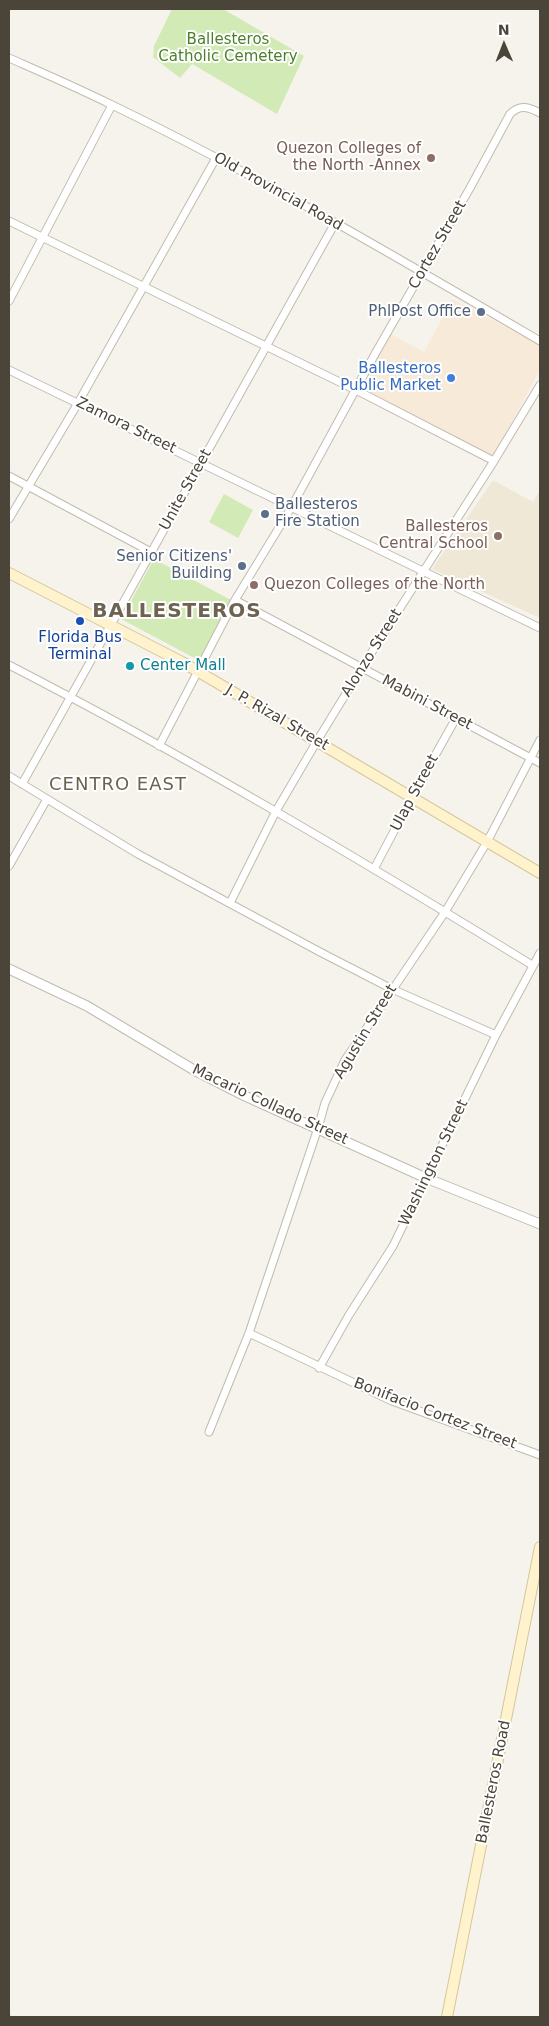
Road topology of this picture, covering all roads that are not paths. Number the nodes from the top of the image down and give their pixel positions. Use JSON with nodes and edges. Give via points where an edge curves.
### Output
{"nodes":[{"id":1,"x":9,"y":58,"type":"edge"},
{"id":2,"x":112,"y":105,"type":"junction"},
{"id":3,"x":540,"y":113,"type":"edge"},
{"id":4,"x":216,"y":158,"type":"junction"},
{"id":5,"x":9,"y":221,"type":"edge"},
{"id":6,"x":335,"y":223,"type":"junction"},
{"id":7,"x":42,"y":238,"type":"junction"},
{"id":8,"x":422,"y":272,"type":"junction"},
{"id":9,"x":144,"y":287,"type":"junction"},
{"id":10,"x":9,"y":301,"type":"edge"},
{"id":11,"x":540,"y":341,"type":"edge"},
{"id":12,"x":265,"y":346,"type":"junction"},
{"id":13,"x":9,"y":370,"type":"edge"},
{"id":14,"x":540,"y":385,"type":"edge"},
{"id":15,"x":356,"y":390,"type":"junction"},
{"id":16,"x":78,"y":403,"type":"junction"},
{"id":17,"x":494,"y":461,"type":"junction"},
{"id":18,"x":201,"y":463,"type":"junction"},
{"id":19,"x":9,"y":476,"type":"edge"},
{"id":20,"x":29,"y":486,"type":"junction"},
{"id":21,"x":291,"y":508,"type":"junction"},
{"id":22,"x":9,"y":519,"type":"edge"},
{"id":23,"x":151,"y":552,"type":"junction"},
{"id":24,"x":423,"y":572,"type":"junction"},
{"id":25,"x":9,"y":573,"type":"edge"},
{"id":26,"x":235,"y":600,"type":"junction"},
{"id":27,"x":110,"y":625,"type":"junction"},
{"id":28,"x":540,"y":628,"type":"edge"},
{"id":29,"x":9,"y":664,"type":"edge"},
{"id":30,"x":361,"y":669,"type":"junction"},
{"id":31,"x":199,"y":672,"type":"junction"},
{"id":32,"x":71,"y":697,"type":"junction"},
{"id":33,"x":456,"y":718,"type":"junction"},
{"id":34,"x":540,"y":740,"type":"edge"},
{"id":35,"x":317,"y":741,"type":"junction"},
{"id":36,"x":160,"y":746,"type":"junction"},
{"id":37,"x":530,"y":758,"type":"junction"},
{"id":38,"x":540,"y":763,"type":"edge"},
{"id":39,"x":9,"y":776,"type":"edge"},
{"id":40,"x":22,"y":784,"type":"junction"},
{"id":41,"x":412,"y":796,"type":"junction"},
{"id":42,"x":47,"y":799,"type":"junction"},
{"id":43,"x":276,"y":811,"type":"junction"},
{"id":44,"x":488,"y":842,"type":"junction"},
{"id":45,"x":9,"y":866,"type":"edge"},
{"id":46,"x":374,"y":869,"type":"junction"},
{"id":47,"x":540,"y":873,"type":"edge"},
{"id":48,"x":230,"y":903,"type":"junction"},
{"id":49,"x":445,"y":912,"type":"junction"},
{"id":50,"x":540,"y":953,"type":"edge"},
{"id":51,"x":532,"y":965,"type":"junction"},
{"id":52,"x":9,"y":969,"type":"edge"},
{"id":53,"x":392,"y":989,"type":"junction"},
{"id":54,"x":496,"y":1035,"type":"junction"},
{"id":55,"x":318,"y":1128,"type":"junction"},
{"id":56,"x":426,"y":1178,"type":"junction"},
{"id":57,"x":540,"y":1224,"type":"edge"},
{"id":58,"x":249,"y":1333,"type":"junction"},
{"id":59,"x":320,"y":1368,"type":"junction"},
{"id":60,"x":209,"y":1432,"type":"dead end"},
{"id":61,"x":540,"y":1455,"type":"edge"},
{"id":62,"x":540,"y":1547,"type":"edge"},
{"id":63,"x":447,"y":2017,"type":"edge"}],
"edges":[{"from":1,"to":2,"type":"street","name":"Old Provincial Road"},
{"from":2,"to":4,"type":"street","name":"Old Provincial Road"},
{"from":2,"to":7,"type":"street"},
{"from":3,"to":8,"type":"street","name":"Cortez Street","via":[[525,107],[514,109],[510,114]]},
{"from":4,"to":6,"type":"street","name":"Old Provincial Road"},
{"from":4,"to":9,"type":"street"},
{"from":5,"to":7,"type":"street"},
{"from":6,"to":8,"type":"street","name":"Old Provincial Road"},
{"from":6,"to":12,"type":"street","name":"Unite Street"},
{"from":7,"to":9,"type":"street"},
{"from":7,"to":10,"type":"street"},
{"from":8,"to":11,"type":"street","name":"Old Provincial Road"},
{"from":8,"to":15,"type":"street","name":"Cortez Street"},
{"from":9,"to":12,"type":"street"},
{"from":9,"to":16,"type":"street"},
{"from":12,"to":15,"type":"street"},
{"from":12,"to":18,"type":"street","name":"Unite Street"},
{"from":13,"to":16,"type":"street","name":"Zamora Street"},
{"from":14,"to":17,"type":"street","name":"Alonzo Street"},
{"from":15,"to":17,"type":"street"},
{"from":15,"to":21,"type":"street","name":"Cortez Street"},
{"from":16,"to":18,"type":"street","name":"Zamora Street"},
{"from":16,"to":20,"type":"street"},
{"from":17,"to":24,"type":"street","name":"Alonzo Street"},
{"from":18,"to":21,"type":"street","name":"Zamora Street"},
{"from":18,"to":23,"type":"street","name":"Unite Street"},
{"from":19,"to":20,"type":"street"},
{"from":20,"to":22,"type":"street"},
{"from":20,"to":23,"type":"street"},
{"from":21,"to":24,"type":"street","name":"Zamora Street"},
{"from":21,"to":26,"type":"street","name":"Cortez Street"},
{"from":23,"to":27,"type":"street","name":"Unite Street"},
{"from":24,"to":28,"type":"street","name":"Zamora Street"},
{"from":24,"to":30,"type":"street","name":"Alonzo Street"},
{"from":25,"to":27,"type":"main road","name":"J. P. Rizal Street"},
{"from":26,"to":30,"type":"street","name":"Mabini Street"},
{"from":26,"to":31,"type":"street","name":"Cortez Street"},
{"from":27,"to":31,"type":"main road","name":"J. P. Rizal Street"},
{"from":27,"to":32,"type":"street","name":"Unite Street"},
{"from":29,"to":32,"type":"street"},
{"from":30,"to":33,"type":"street","name":"Mabini Street"},
{"from":30,"to":35,"type":"street","name":"Alonzo Street"},
{"from":31,"to":35,"type":"main road","name":"J. P. Rizal Street"},
{"from":31,"to":36,"type":"street","name":"Cortez Street"},
{"from":32,"to":36,"type":"street"},
{"from":32,"to":40,"type":"street","name":"Unite Street"},
{"from":33,"to":37,"type":"street","name":"Mabini Street"},
{"from":33,"to":41,"type":"street","name":"Ulap Street"},
{"from":34,"to":37,"type":"street","name":"Agustin Street"},
{"from":35,"to":41,"type":"main road","name":"J. P. Rizal Street"},
{"from":35,"to":43,"type":"street","name":"Alonzo Street"},
{"from":36,"to":43,"type":"street"},
{"from":37,"to":38,"type":"street","name":"Mabini Street"},
{"from":37,"to":44,"type":"street","name":"Agustin Street"},
{"from":39,"to":40,"type":"street"},
{"from":40,"to":42,"type":"street"},
{"from":41,"to":44,"type":"main road","name":"J. P. Rizal Street"},
{"from":41,"to":46,"type":"street","name":"Ulap Street"},
{"from":42,"to":45,"type":"street"},
{"from":42,"to":48,"type":"street","via":[[138,854]]},
{"from":43,"to":46,"type":"street"},
{"from":43,"to":48,"type":"street","name":"Alonzo Street"},
{"from":44,"to":47,"type":"main road","name":"J. P. Rizal Street"},
{"from":44,"to":49,"type":"street","name":"Agustin Street"},
{"from":46,"to":49,"type":"street"},
{"from":48,"to":53,"type":"street"},
{"from":49,"to":51,"type":"street"},
{"from":49,"to":53,"type":"street","name":"Agustin Street"},
{"from":50,"to":51,"type":"street","name":"Washington Street"},
{"from":51,"to":54,"type":"street","name":"Washington Street"},
{"from":52,"to":55,"type":"street","name":"Macario Collado Street","via":[[87,1006],[222,1086]]},
{"from":53,"to":54,"type":"street"},
{"from":53,"to":55,"type":"street","name":"Agustin Street","via":[[345,1060],[325,1103]]},
{"from":54,"to":56,"type":"street","name":"Washington Street"},
{"from":55,"to":56,"type":"street","name":"Macario Collado Street"},
{"from":55,"to":58,"type":"street","name":"Agustin Street"},
{"from":56,"to":57,"type":"street","name":"Macario Collado Street"},
{"from":56,"to":59,"type":"street","name":"Washington Street","via":[[393,1246],[348,1315]]},
{"from":58,"to":59,"type":"street","name":"Bonifacio Cortez Street"},
{"from":58,"to":60,"type":"street","name":"Agustin Street"},
{"from":59,"to":61,"type":"street","name":"Bonifacio Cortez Street","via":[[392,1401]]},
{"from":62,"to":63,"type":"main road","name":"Ballesteros Road"}]}
